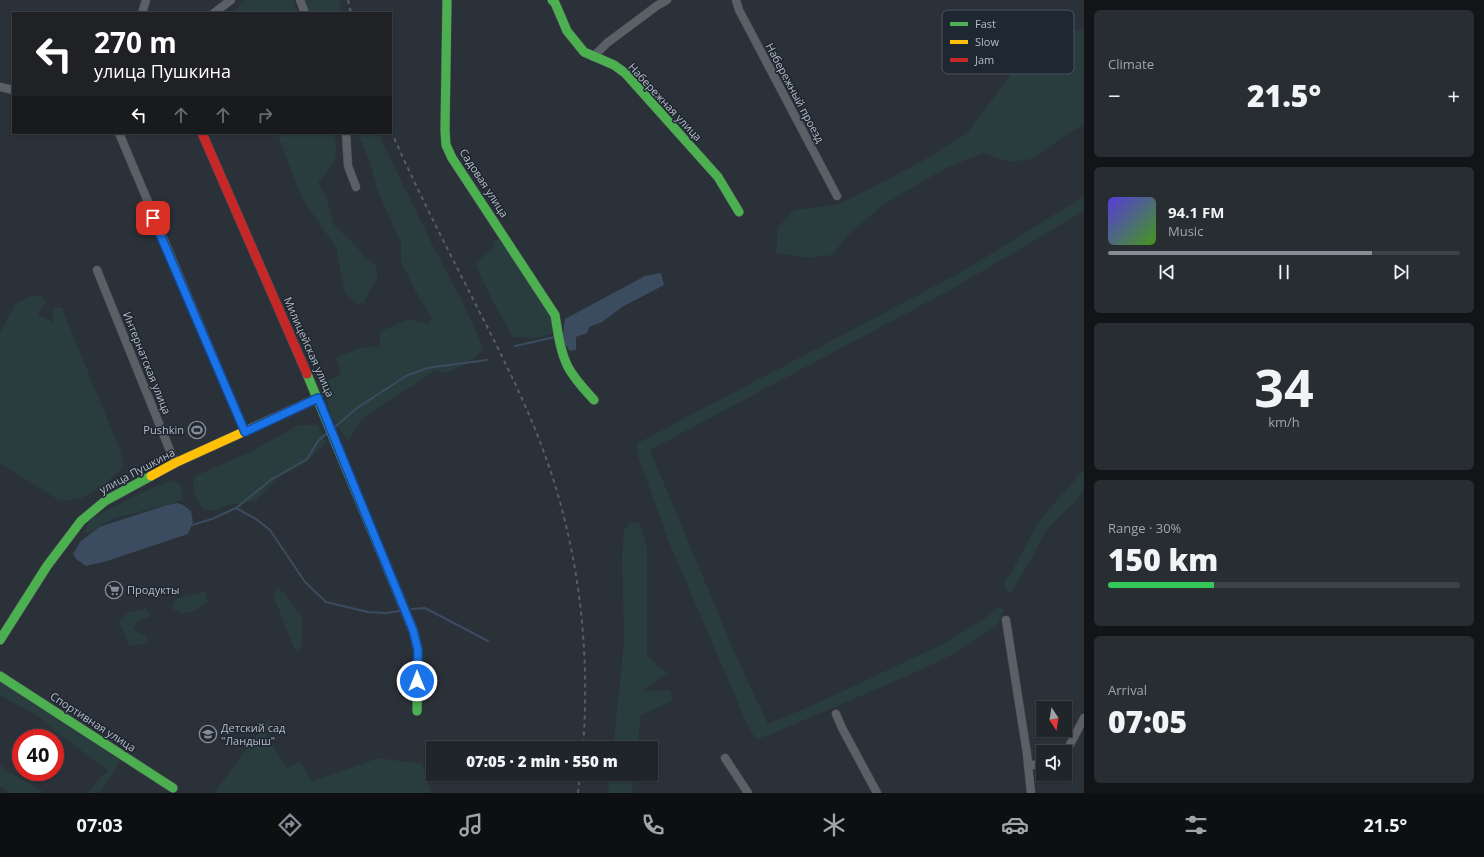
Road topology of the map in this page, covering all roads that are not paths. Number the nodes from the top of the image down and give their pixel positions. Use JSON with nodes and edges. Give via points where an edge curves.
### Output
{"nodes":[{"id":1,"x":146,"y":0,"type":"edge"},
{"id":2,"x":231,"y":0,"type":"edge"},
{"id":3,"x":300,"y":0,"type":"edge"},
{"id":4,"x":447,"y":0,"type":"edge"},
{"id":5,"x":552,"y":0,"type":"edge"},
{"id":6,"x":668,"y":0,"type":"edge"},
{"id":7,"x":736,"y":0,"type":"edge"},
{"id":8,"x":142,"y":12,"type":"edge"},
{"id":9,"x":215,"y":12,"type":"edge"},
{"id":10,"x":305,"y":12,"type":"edge"},
{"id":11,"x":593,"y":57,"type":"junction"},
{"id":12,"x":0,"y":87,"type":"edge"},
{"id":13,"x":12,"y":90,"type":"edge"},
{"id":14,"x":119,"y":134,"type":"edge"},
{"id":15,"x":202,"y":134,"type":"edge"},
{"id":16,"x":346,"y":134,"type":"edge"},
{"id":17,"x":356,"y":187,"type":"dead end"},
{"id":18,"x":837,"y":196,"type":"dead end"},
{"id":19,"x":739,"y":212,"type":"dead end"},
{"id":20,"x":97,"y":270,"type":"dead end"},
{"id":21,"x":318,"y":398,"type":"junction"},
{"id":22,"x":594,"y":400,"type":"dead end"},
{"id":23,"x":245,"y":432,"type":"junction"},
{"id":24,"x":175,"y":463,"type":"junction"},
{"id":25,"x":1006,"y":620,"type":"dead end"},
{"id":26,"x":0,"y":640,"type":"edge"},
{"id":27,"x":0,"y":676,"type":"edge"},
{"id":28,"x":417,"y":711,"type":"dead end"},
{"id":29,"x":836,"y":714,"type":"dead end"},
{"id":30,"x":1084,"y":718,"type":"edge"},
{"id":31,"x":1070,"y":745,"type":"edge"},
{"id":32,"x":725,"y":758,"type":"dead end"},
{"id":33,"x":1036,"y":764,"type":"edge"},
{"id":34,"x":1028,"y":766,"type":"junction"},
{"id":35,"x":173,"y":788,"type":"dead end"},
{"id":36,"x":748,"y":793,"type":"edge"},
{"id":37,"x":877,"y":793,"type":"edge"},
{"id":38,"x":1031,"y":793,"type":"edge"}],
"edges":[{"from":1,"to":8,"type":"street"},
{"from":2,"to":9,"type":"street"},
{"from":3,"to":10,"type":"street"},
{"from":4,"to":22,"type":"street","name":"Садовая улица","via":[[446,145],[555,315],[559,341],[572,374]]},
{"from":5,"to":11,"type":"street","name":"Набережная улица","via":[[567,31],[584,52]]},
{"from":6,"to":11,"type":"street","via":[[607,43]]},
{"from":7,"to":18,"type":"street","name":"Набережный проезд"},
{"from":11,"to":19,"type":"street","name":"Набережная улица","via":[[614,64],[625,74],[718,177]]},
{"from":12,"to":13,"type":"street"},
{"from":14,"to":23,"type":"street"},
{"from":15,"to":21,"type":"street","name":"Милицейская улица"},
{"from":16,"to":17,"type":"street","via":[[348,166]]},
{"from":20,"to":24,"type":"street","name":"Интернатская улица"},
{"from":21,"to":23,"type":"street","name":"улица Пушкина"},
{"from":21,"to":28,"type":"street","name":"Милицейская улица","via":[[414,633],[418,650]]},
{"from":23,"to":24,"type":"street","name":"улица Пушкина"},
{"from":24,"to":26,"type":"street","name":"улица Пушкина","via":[[105,501],[81,521],[47,566]]},
{"from":25,"to":34,"type":"street"},
{"from":27,"to":35,"type":"street","name":"Спортивная улица"},
{"from":29,"to":37,"type":"street"},
{"from":30,"to":31,"type":"street"},
{"from":32,"to":36,"type":"street"},
{"from":33,"to":34,"type":"street"},
{"from":34,"to":38,"type":"street"}]}
